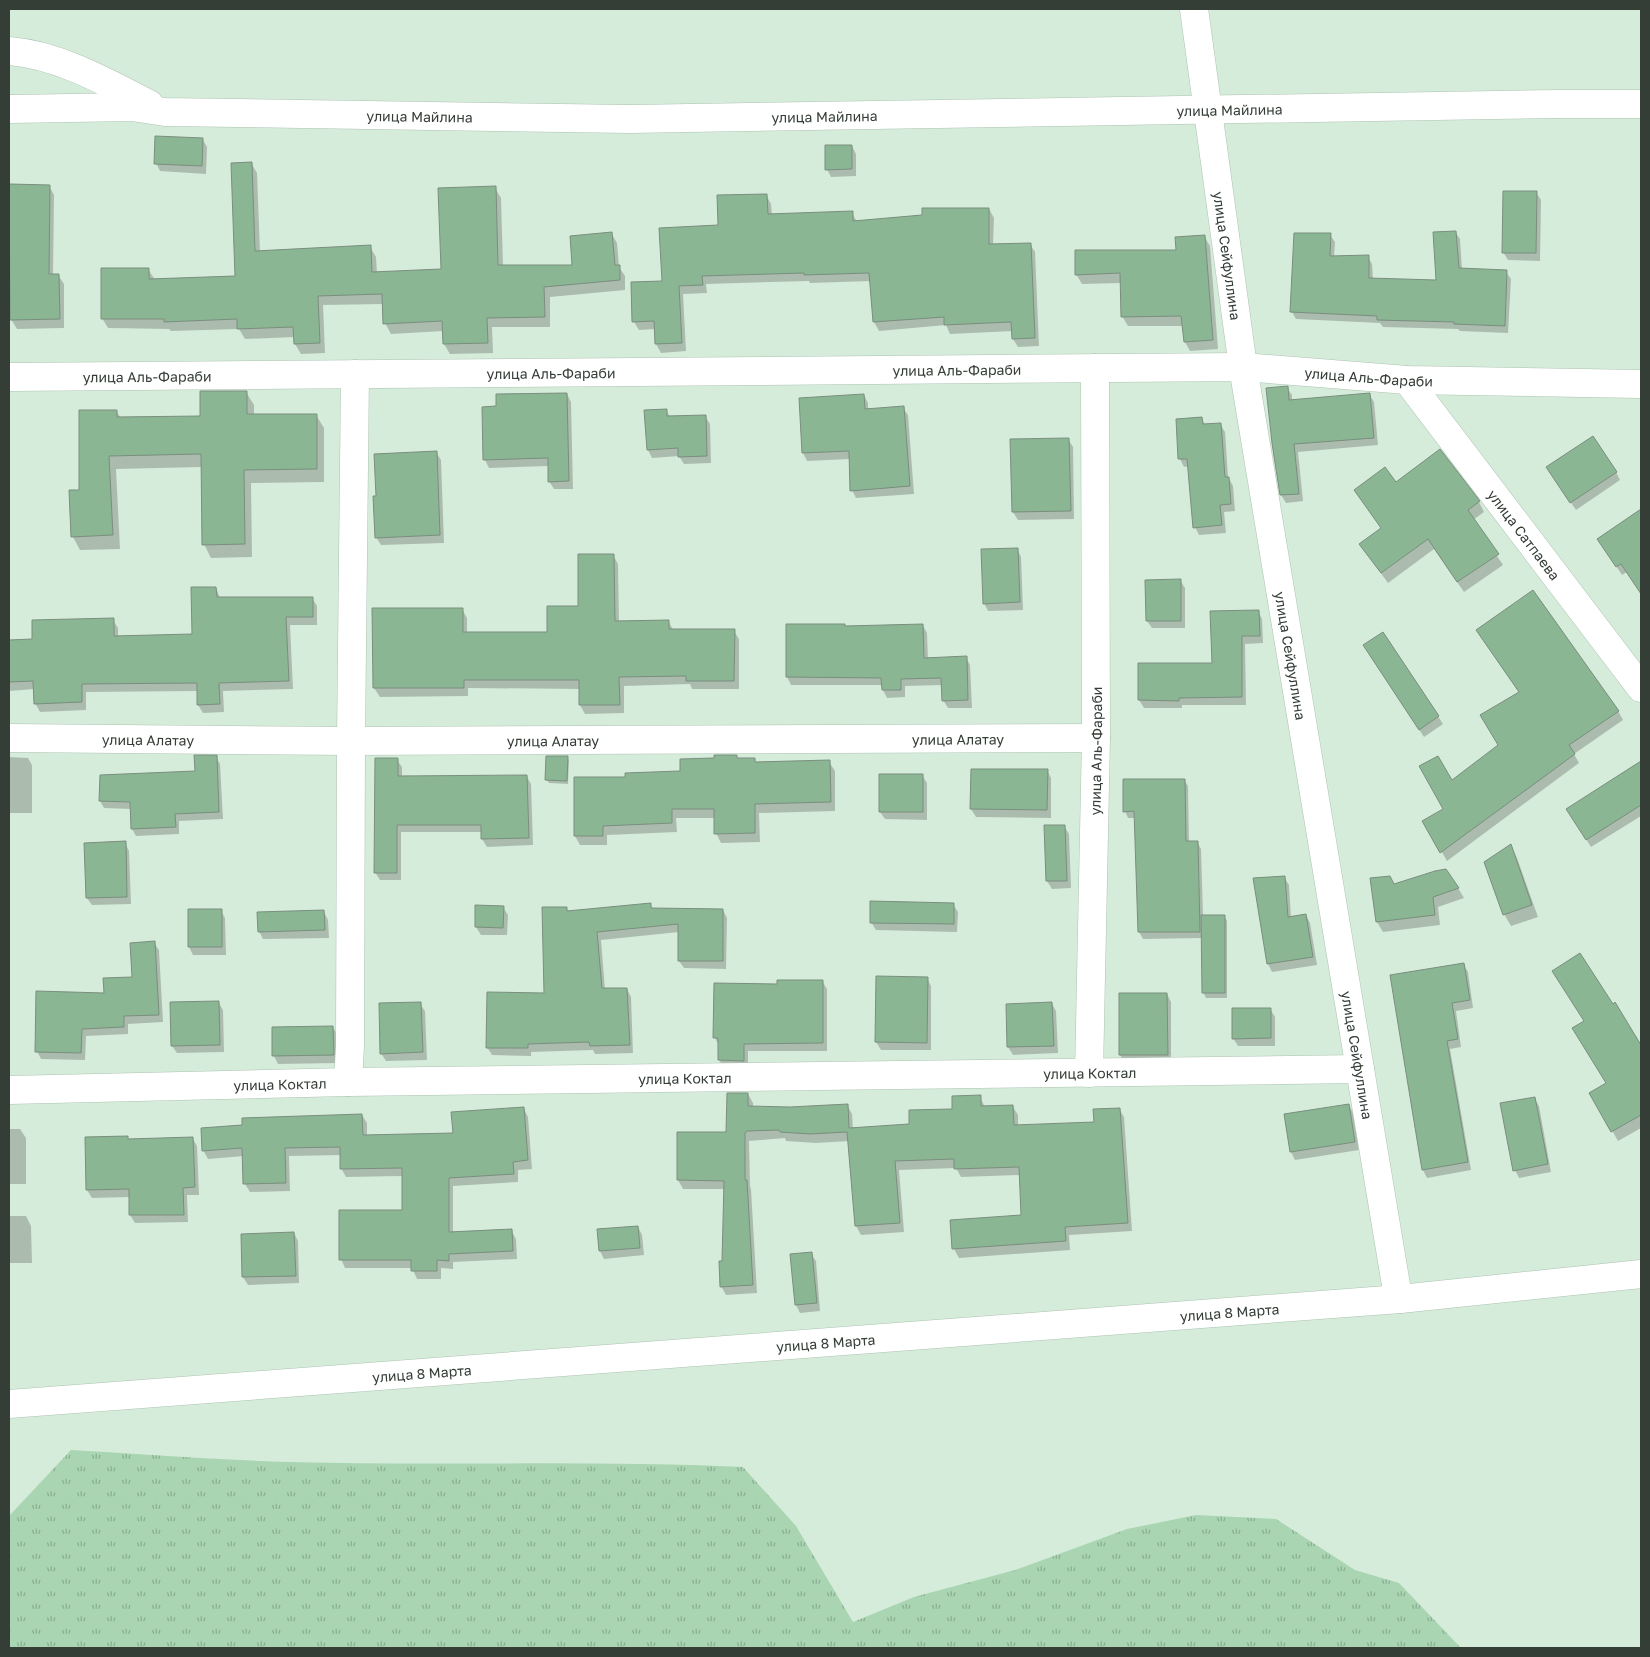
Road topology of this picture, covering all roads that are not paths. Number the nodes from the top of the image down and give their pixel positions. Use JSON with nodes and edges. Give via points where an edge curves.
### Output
{"nodes":[{"id":1,"x":1194,"y":9,"type":"edge"},
{"id":2,"x":9,"y":52,"type":"edge"},
{"id":3,"x":1641,"y":104,"type":"edge"},
{"id":4,"x":9,"y":109,"type":"edge"},
{"id":5,"x":1207,"y":110,"type":"junction"},
{"id":6,"x":165,"y":112,"type":"junction"},
{"id":7,"x":1243,"y":367,"type":"junction"},
{"id":8,"x":1095,"y":368,"type":"junction"},
{"id":9,"x":355,"y":374,"type":"junction"},
{"id":10,"x":9,"y":377,"type":"edge"},
{"id":11,"x":1407,"y":380,"type":"junction"},
{"id":12,"x":1641,"y":384,"type":"edge"},
{"id":13,"x":1641,"y":688,"type":"edge"},
{"id":14,"x":9,"y":738,"type":"edge"},
{"id":15,"x":1096,"y":738,"type":"junction"},
{"id":16,"x":351,"y":740,"type":"junction"},
{"id":17,"x":1360,"y":1070,"type":"junction"},
{"id":18,"x":1089,"y":1073,"type":"junction"},
{"id":19,"x":348,"y":1082,"type":"junction"},
{"id":20,"x":9,"y":1090,"type":"edge"},
{"id":21,"x":1641,"y":1274,"type":"edge"},
{"id":22,"x":1400,"y":1299,"type":"junction"},
{"id":23,"x":9,"y":1404,"type":"edge"}],
"edges":[{"from":1,"to":5,"type":"street","name":"улица Сейфуллина"},
{"from":2,"to":6,"type":"street","via":[[52,60]]},
{"from":3,"to":5,"type":"street","name":"улица Майлина"},
{"from":4,"to":6,"type":"street","name":"улица Майлина","via":[[132,107]]},
{"from":5,"to":6,"type":"street","name":"улица Майлина","via":[[630,119]]},
{"from":5,"to":7,"type":"street","name":"улица Сейфуллина"},
{"from":7,"to":8,"type":"street","name":"улица Аль-Фараби"},
{"from":7,"to":11,"type":"street","name":"улица Аль-Фараби"},
{"from":7,"to":17,"type":"street","name":"улица Сейфуллина"},
{"from":8,"to":9,"type":"street","name":"улица Аль-Фараби"},
{"from":8,"to":15,"type":"street","name":"улица Аль-Фараби"},
{"from":9,"to":10,"type":"street","name":"улица Аль-Фараби"},
{"from":9,"to":16,"type":"street"},
{"from":11,"to":12,"type":"street","name":"улица Аль-Фараби"},
{"from":11,"to":13,"type":"street","name":"улица Сатпаева"},
{"from":14,"to":16,"type":"street","name":"улица Алатау"},
{"from":15,"to":16,"type":"street","name":"улица Алатау"},
{"from":15,"to":18,"type":"street","name":"улица Аль-Фараби"},
{"from":16,"to":19,"type":"street"},
{"from":17,"to":18,"type":"street","name":"улица Коктал"},
{"from":17,"to":22,"type":"street","name":"улица Сейфуллина"},
{"from":18,"to":19,"type":"street","name":"улица Коктал"},
{"from":19,"to":20,"type":"street","name":"улица Коктал"},
{"from":21,"to":22,"type":"street","name":"улица 8 Марта"},
{"from":22,"to":23,"type":"street","name":"улица 8 Марта"}]}
